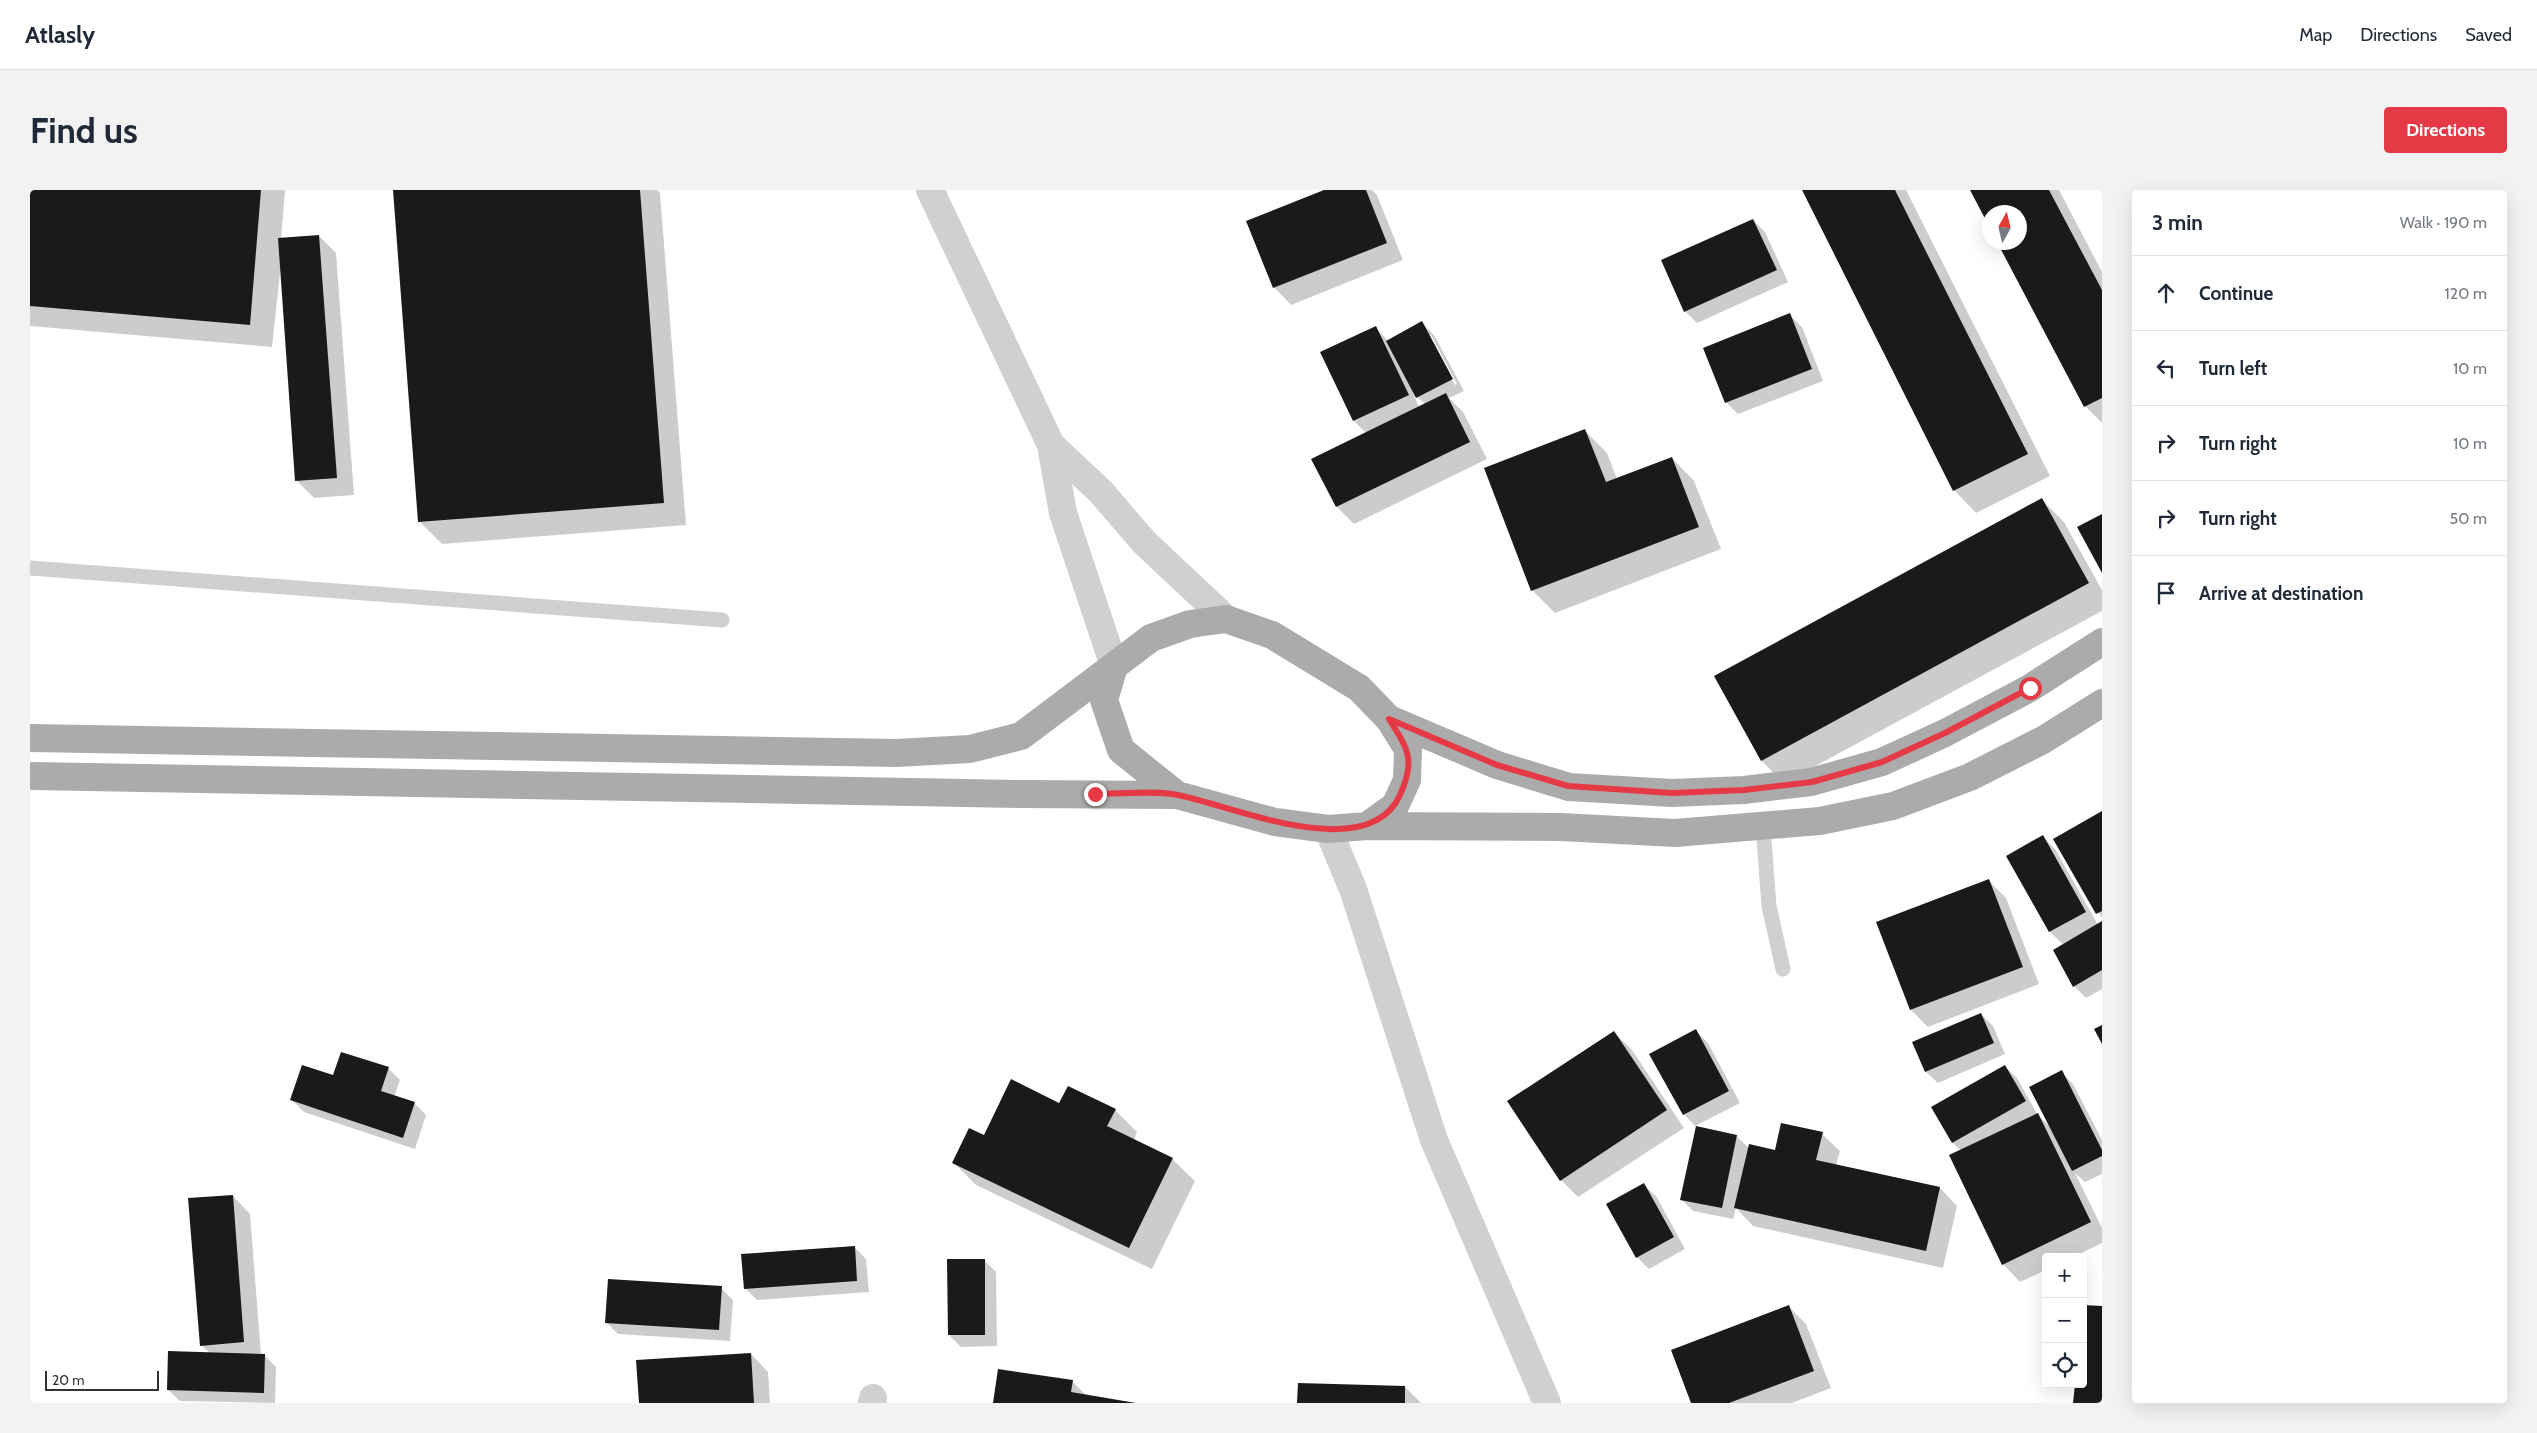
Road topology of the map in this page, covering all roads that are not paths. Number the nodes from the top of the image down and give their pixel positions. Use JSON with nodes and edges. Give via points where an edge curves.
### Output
{"nodes":[{"id":1,"x":930,"y":190,"type":"edge"},
{"id":2,"x":1051,"y":445,"type":"junction"},
{"id":3,"x":30,"y":568,"type":"edge"},
{"id":4,"x":1226,"y":619,"type":"junction"},
{"id":5,"x":722,"y":620,"type":"dead end"},
{"id":6,"x":2102,"y":642,"type":"edge"},
{"id":7,"x":1114,"y":666,"type":"junction"},
{"id":8,"x":2102,"y":703,"type":"edge"},
{"id":9,"x":1389,"y":719,"type":"junction"},
{"id":10,"x":30,"y":738,"type":"edge"},
{"id":11,"x":30,"y":776,"type":"edge"},
{"id":12,"x":1177,"y":794,"type":"junction"},
{"id":13,"x":1367,"y":826,"type":"junction"},
{"id":14,"x":1763,"y":826,"type":"junction"},
{"id":15,"x":1328,"y":829,"type":"junction"},
{"id":16,"x":1783,"y":970,"type":"dead end"},
{"id":17,"x":1547,"y":1403,"type":"edge"}],
"edges":[{"from":1,"to":2,"type":"street"},
{"from":2,"to":4,"type":"street","via":[[1100,492],[1144,542]]},
{"from":2,"to":7,"type":"street","via":[[1063,513]]},
{"from":3,"to":5,"type":"lane"},
{"from":4,"to":7,"type":"main road","via":[[1190,624],[1151,638]]},
{"from":4,"to":9,"type":"main road","via":[[1272,635],[1359,688]]},
{"from":6,"to":9,"type":"main road","via":[[2030,688],[1882,762],[1812,782],[1744,790],[1672,793],[1568,786],[1497,765]]},
{"from":7,"to":10,"type":"main road","via":[[1021,736],[970,749],[896,753]]},
{"from":7,"to":12,"type":"main road","via":[[1104,700],[1122,750]]},
{"from":8,"to":14,"type":"main road","via":[[2042,740],[1970,777],[1893,806],[1820,821]]},
{"from":9,"to":13,"type":"main road","via":[[1408,749],[1407,780],[1395,806]]},
{"from":11,"to":12,"type":"main road"},
{"from":12,"to":15,"type":"main road","via":[[1276,822]]},
{"from":13,"to":14,"type":"main road","via":[[1552,827],[1675,833]]},
{"from":13,"to":15,"type":"main road"},
{"from":14,"to":16,"type":"lane","via":[[1769,906]]},
{"from":15,"to":17,"type":"street","via":[[1353,889],[1434,1140]]}]}
